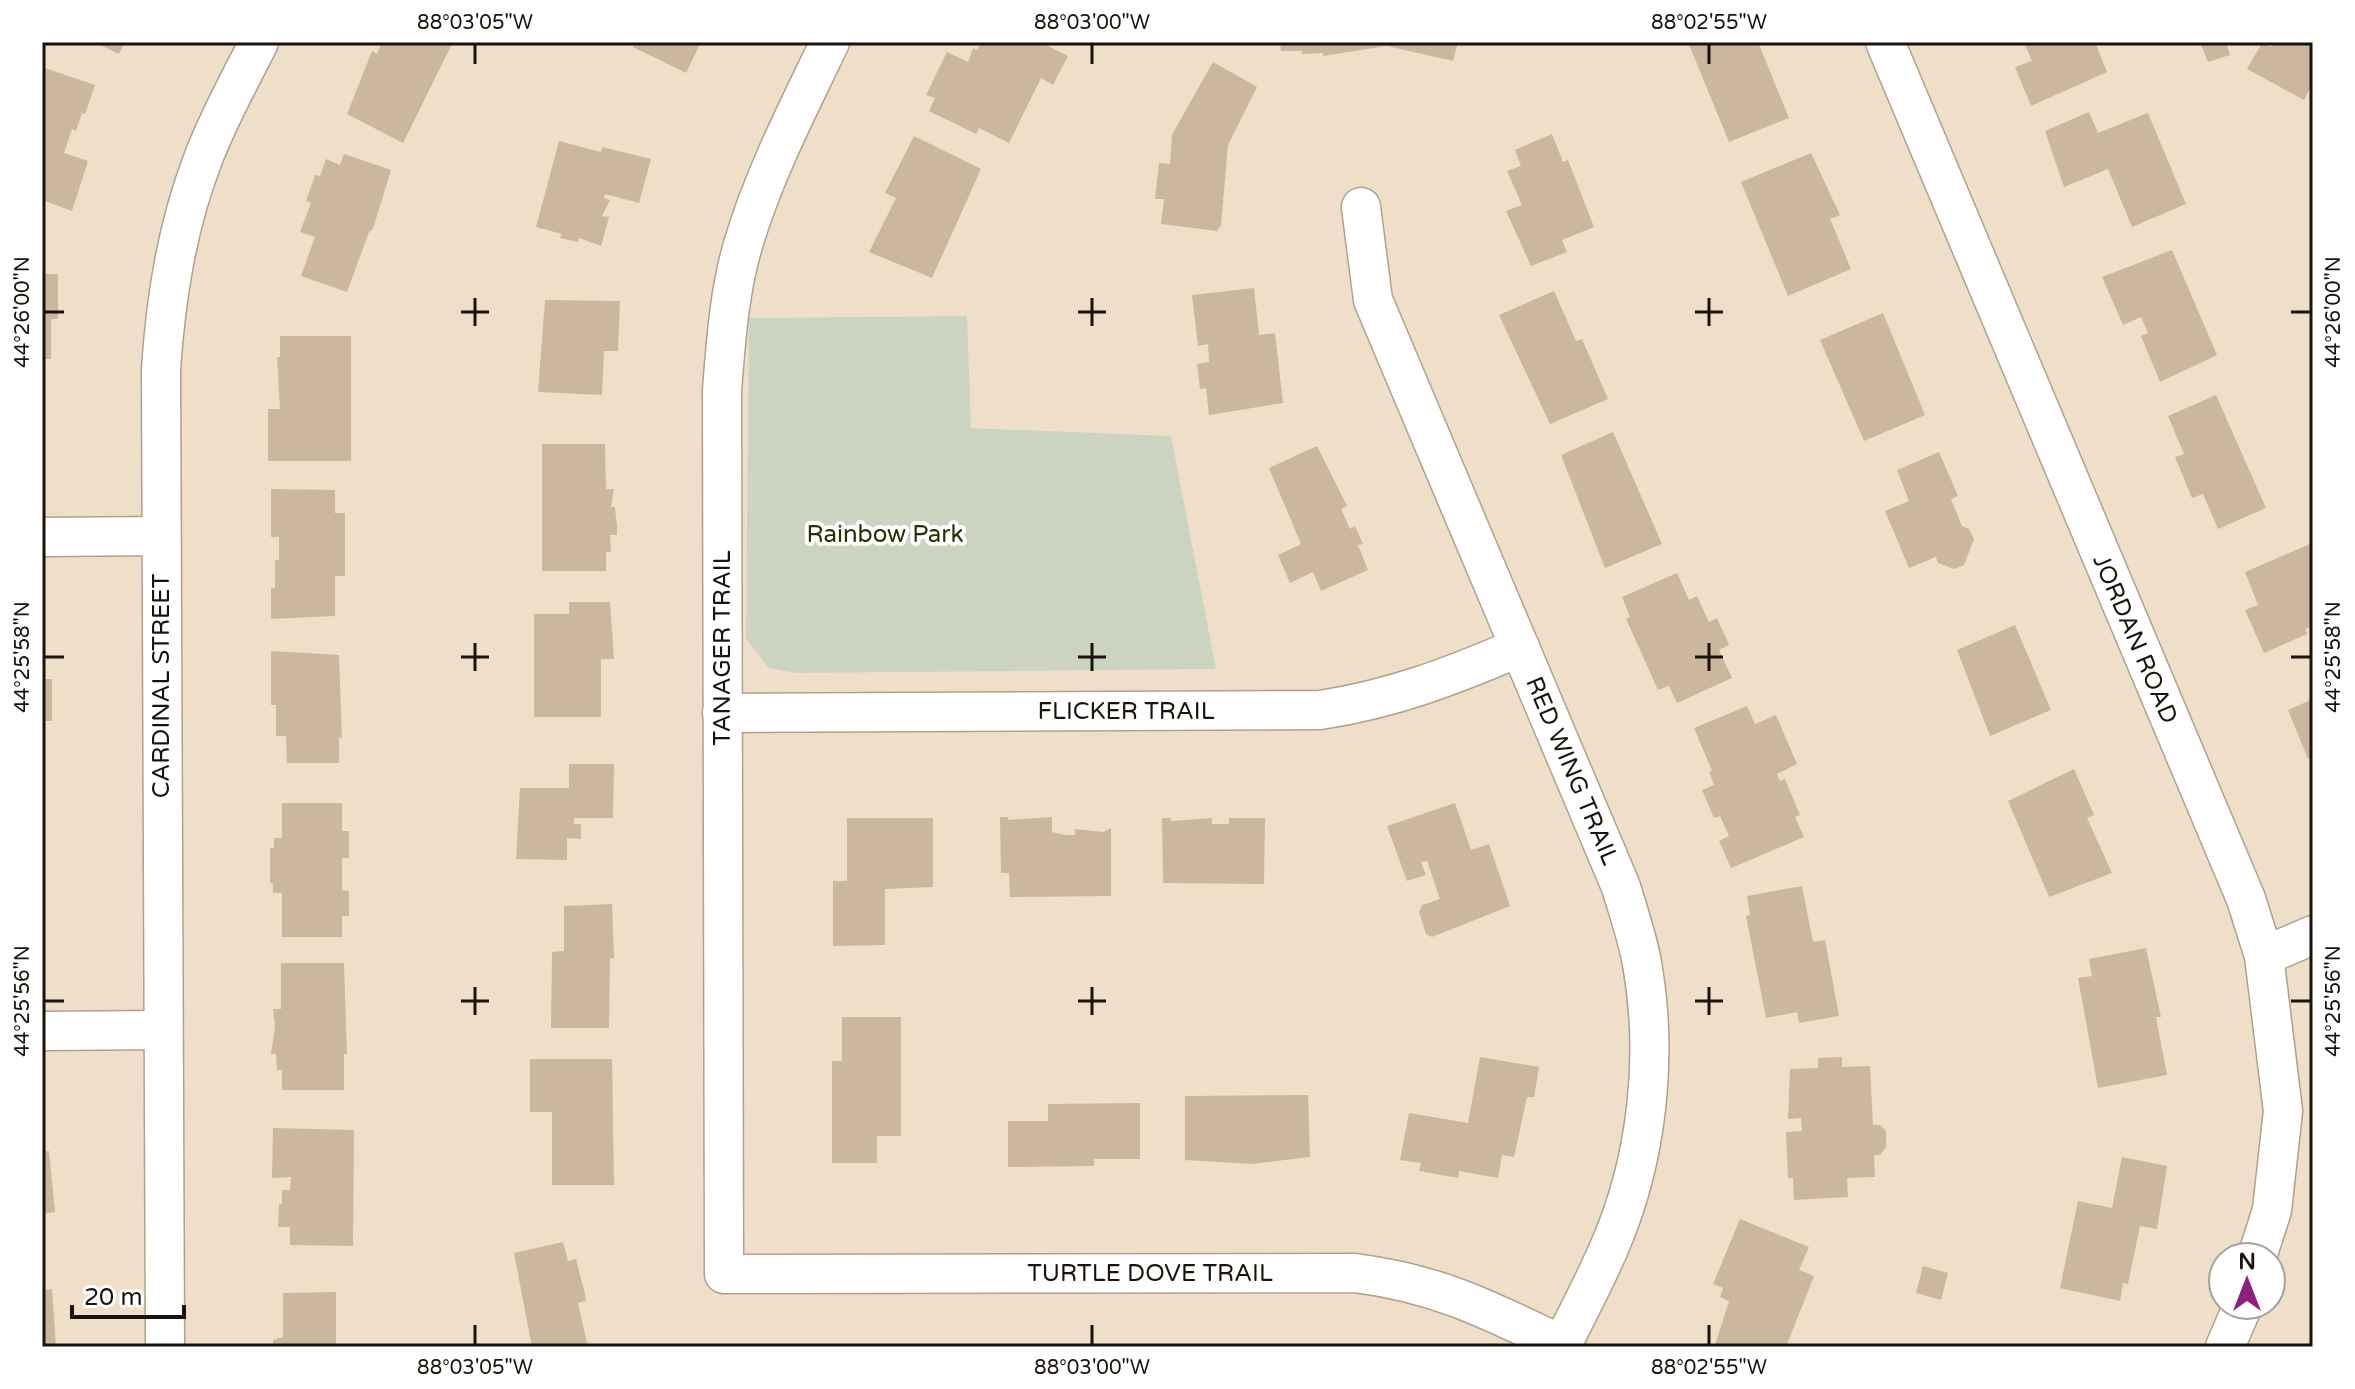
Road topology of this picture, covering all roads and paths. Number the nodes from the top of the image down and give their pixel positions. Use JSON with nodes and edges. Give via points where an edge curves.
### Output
{"nodes":[{"id":1,"x":259,"y":42,"type":"edge"},
{"id":2,"x":830,"y":42,"type":"edge"},
{"id":3,"x":1885,"y":42,"type":"edge"},
{"id":4,"x":1361,"y":207,"type":"dead end"},
{"id":5,"x":161,"y":536,"type":"junction"},
{"id":6,"x":42,"y":537,"type":"edge"},
{"id":7,"x":1520,"y":647,"type":"junction"},
{"id":8,"x":722,"y":713,"type":"junction"},
{"id":9,"x":2313,"y":935,"type":"edge"},
{"id":10,"x":2264,"y":956,"type":"junction"},
{"id":11,"x":162,"y":1030,"type":"junction"},
{"id":12,"x":42,"y":1031,"type":"edge"},
{"id":13,"x":2262,"y":1241,"type":"edge"},
{"id":14,"x":724,"y":1274,"type":"joint"},
{"id":15,"x":2236,"y":1321,"type":"edge"},
{"id":16,"x":1561,"y":1346,"type":"edge"},
{"id":17,"x":165,"y":1347,"type":"edge"},
{"id":18,"x":2225,"y":1347,"type":"edge"}],
"edges":[{"from":1,"to":5,"type":"street","name":"CARDINAL STREET","via":[[203,157],[169,282],[161,369]]},
{"from":2,"to":8,"type":"street","name":"TANAGER TRAIL","via":[[769,168],[742,247],[728,318],[722,390]]},
{"from":3,"to":10,"type":"street","name":"JORDAN ROAD","via":[[2246,899]]},
{"from":4,"to":7,"type":"street","name":"RED WING TRAIL","via":[[1373,300]]},
{"from":5,"to":6,"type":"street"},
{"from":5,"to":11,"type":"street","name":"CARDINAL STREET"},
{"from":7,"to":8,"type":"street","name":"FLICKER TRAIL","via":[[1378,701],[1320,710]]},
{"from":7,"to":16,"type":"street","name":"RED WING TRAIL","via":[[1621,887],[1641,958],[1649,1027],[1647,1104],[1633,1181],[1610,1246]]},
{"from":8,"to":14,"type":"street","name":"TANAGER TRAIL"},
{"from":9,"to":10,"type":"street"},
{"from":10,"to":13,"type":"street","name":"JORDAN ROAD","via":[[2283,1111],[2272,1210]]},
{"from":11,"to":12,"type":"street"},
{"from":11,"to":17,"type":"street","name":"CARDINAL STREET"},
{"from":14,"to":16,"type":"street","name":"TURTLE DOVE TRAIL","via":[[1355,1273],[1405,1279],[1464,1297]]},
{"from":15,"to":18,"type":"street"}]}
